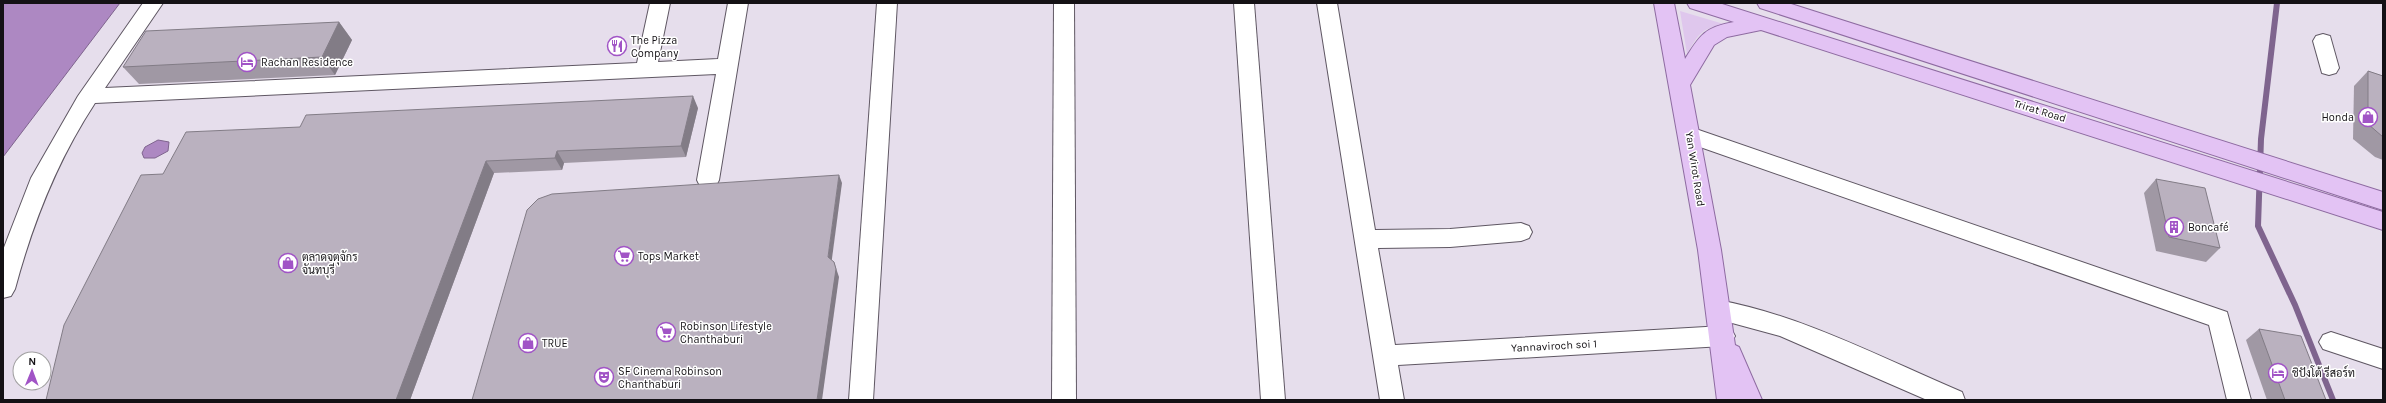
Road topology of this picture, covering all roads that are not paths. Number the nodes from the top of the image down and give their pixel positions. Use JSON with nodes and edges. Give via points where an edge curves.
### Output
{"nodes":[{"id":1,"x":153,"y":3,"type":"edge"},
{"id":2,"x":660,"y":3,"type":"edge"},
{"id":3,"x":738,"y":3,"type":"edge"},
{"id":4,"x":887,"y":3,"type":"edge"},
{"id":5,"x":1064,"y":3,"type":"edge"},
{"id":6,"x":1244,"y":3,"type":"edge"},
{"id":7,"x":1327,"y":3,"type":"edge"},
{"id":8,"x":1664,"y":3,"type":"edge"},
{"id":9,"x":1697,"y":3,"type":"edge"},
{"id":10,"x":1767,"y":3,"type":"edge"},
{"id":11,"x":1762,"y":24,"type":"junction"},
{"id":12,"x":2323,"y":41,"type":"dead end"},
{"id":13,"x":727,"y":66,"type":"junction"},
{"id":14,"x":2329,"y":68,"type":"dead end"},
{"id":15,"x":646,"y":70,"type":"junction"},
{"id":16,"x":1680,"y":85,"type":"junction"},
{"id":17,"x":89,"y":96,"type":"junction"},
{"id":18,"x":1690,"y":135,"type":"junction"},
{"id":19,"x":2191,"y":150,"type":"junction"},
{"id":20,"x":708,"y":180,"type":"dead end"},
{"id":21,"x":2303,"y":186,"type":"junction"},
{"id":22,"x":2383,"y":201,"type":"edge"},
{"id":23,"x":2383,"y":221,"type":"edge"},
{"id":24,"x":1521,"y":232,"type":"dead end"},
{"id":25,"x":1366,"y":239,"type":"junction"},
{"id":26,"x":3,"y":289,"type":"edge"},
{"id":27,"x":1718,"y":310,"type":"junction"},
{"id":28,"x":1723,"y":336,"type":"junction"},
{"id":29,"x":2331,"y":342,"type":"dead end"},
{"id":30,"x":1385,"y":356,"type":"junction"},
{"id":31,"x":2383,"y":359,"type":"edge"},
{"id":32,"x":861,"y":400,"type":"edge"},
{"id":33,"x":1064,"y":400,"type":"edge"},
{"id":34,"x":1273,"y":400,"type":"edge"},
{"id":35,"x":1392,"y":400,"type":"edge"},
{"id":36,"x":1729,"y":400,"type":"edge"},
{"id":37,"x":1750,"y":400,"type":"edge"},
{"id":38,"x":1952,"y":400,"type":"edge"},
{"id":39,"x":2239,"y":400,"type":"edge"}],
"edges":[{"from":1,"to":17,"type":"street"},
{"from":2,"to":15,"type":"street"},
{"from":3,"to":13,"type":"street"},
{"from":4,"to":32,"type":"street"},
{"from":5,"to":33,"type":"street"},
{"from":6,"to":34,"type":"street"},
{"from":7,"to":25,"type":"street"},
{"from":8,"to":16,"type":"main road","name":"Yan Wirot Road"},
{"from":9,"to":11,"type":"main road","name":"Trirat Road"},
{"from":10,"to":19,"type":"main road","name":"Trirat Road","via":[[2069,99]]},
{"from":11,"to":16,"type":"main road","via":[[1722,31],[1707,40]]},
{"from":11,"to":19,"type":"main road","name":"Trirat Road"},
{"from":12,"to":14,"type":"street"},
{"from":13,"to":15,"type":"street"},
{"from":13,"to":20,"type":"street"},
{"from":15,"to":17,"type":"street"},
{"from":16,"to":18,"type":"main road","name":"Yan Wirot Road"},
{"from":17,"to":26,"type":"street","via":[[49,163],[36,191]]},
{"from":18,"to":27,"type":"main road","name":"Yan Wirot Road"},
{"from":18,"to":39,"type":"street","via":[[2219,319]]},
{"from":19,"to":21,"type":"main road","name":"Trirat Road"},
{"from":21,"to":22,"type":"main road","name":"Trirat Road"},
{"from":21,"to":23,"type":"main road","name":"Trirat Road"},
{"from":24,"to":25,"type":"street","via":[[1450,238]]},
{"from":25,"to":30,"type":"street"},
{"from":27,"to":28,"type":"main road","name":"Yan Wirot Road"},
{"from":27,"to":38,"type":"street","via":[[1786,328]]},
{"from":28,"to":30,"type":"street","name":"Yannaviroch soi 1"},
{"from":28,"to":36,"type":"main road","name":"Yan Wirot Road"},
{"from":28,"to":37,"type":"main road","name":"Yan Wirot Road"},
{"from":29,"to":31,"type":"street"},
{"from":30,"to":35,"type":"street"}]}
